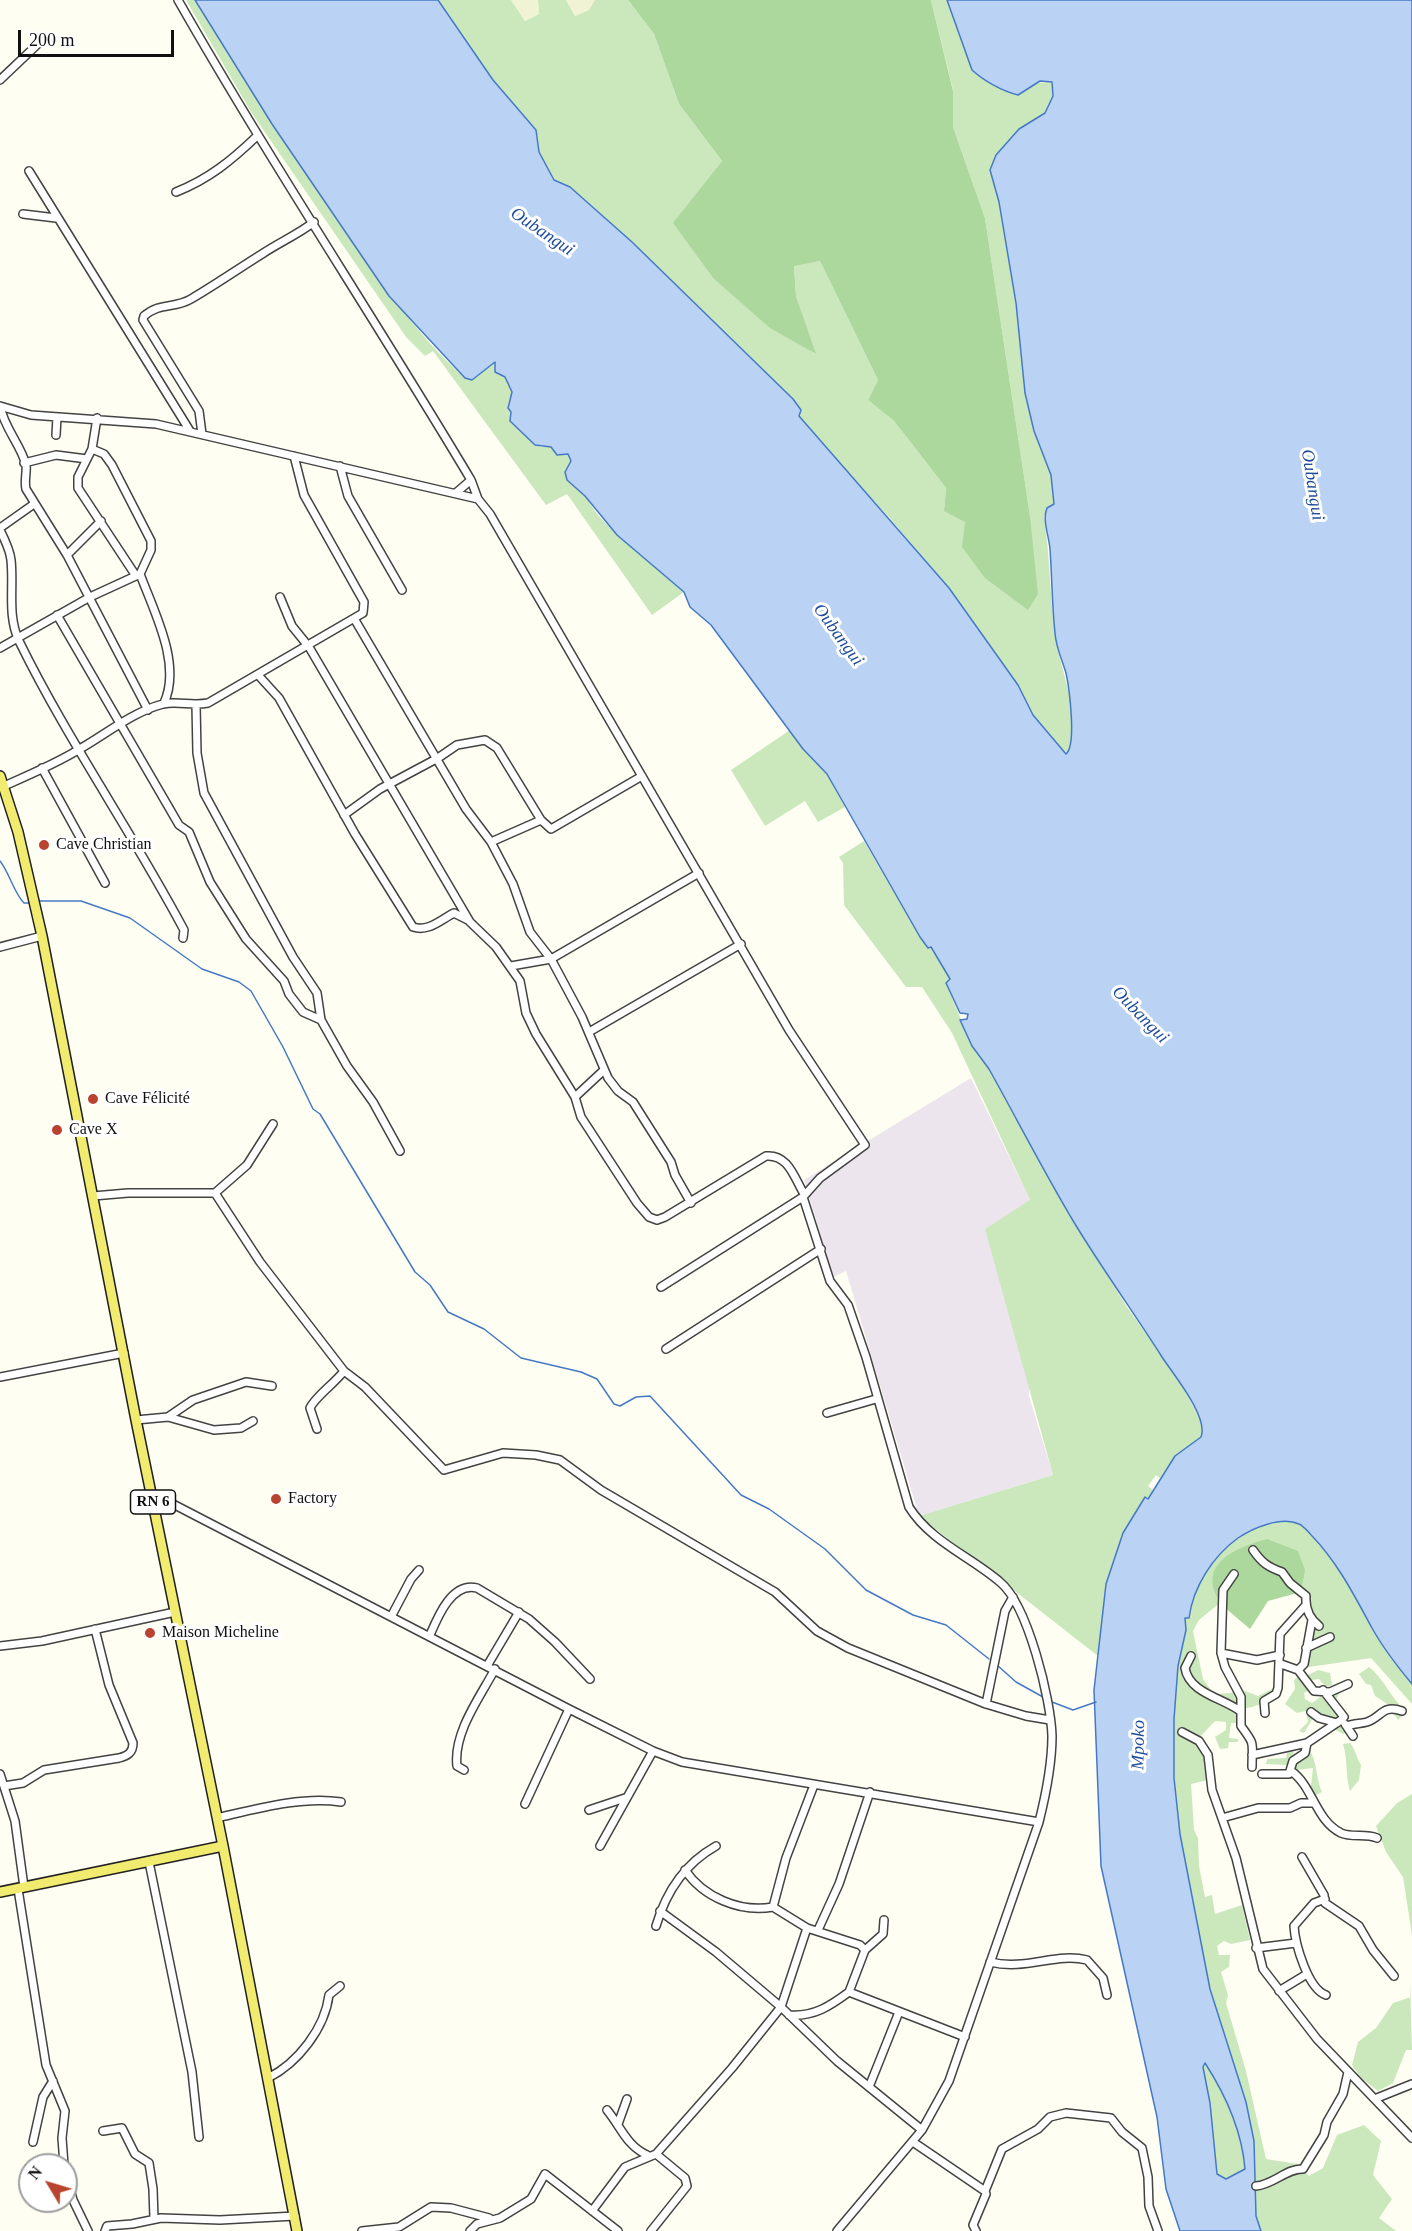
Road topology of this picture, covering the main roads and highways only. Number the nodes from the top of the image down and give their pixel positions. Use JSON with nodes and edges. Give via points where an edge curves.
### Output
{"nodes":[{"id":1,"x":0,"y":776,"type":"edge"},
{"id":2,"x":224,"y":1846,"type":"junction"},
{"id":3,"x":0,"y":1892,"type":"edge"},
{"id":4,"x":297,"y":2231,"type":"edge"}],
"edges":[{"from":1,"to":2,"type":"main road","number":"RN 6","via":[[18,832],[42,936]]},
{"from":2,"to":3,"type":"main road"},
{"from":2,"to":4,"type":"main road","number":"RN 6"}]}
